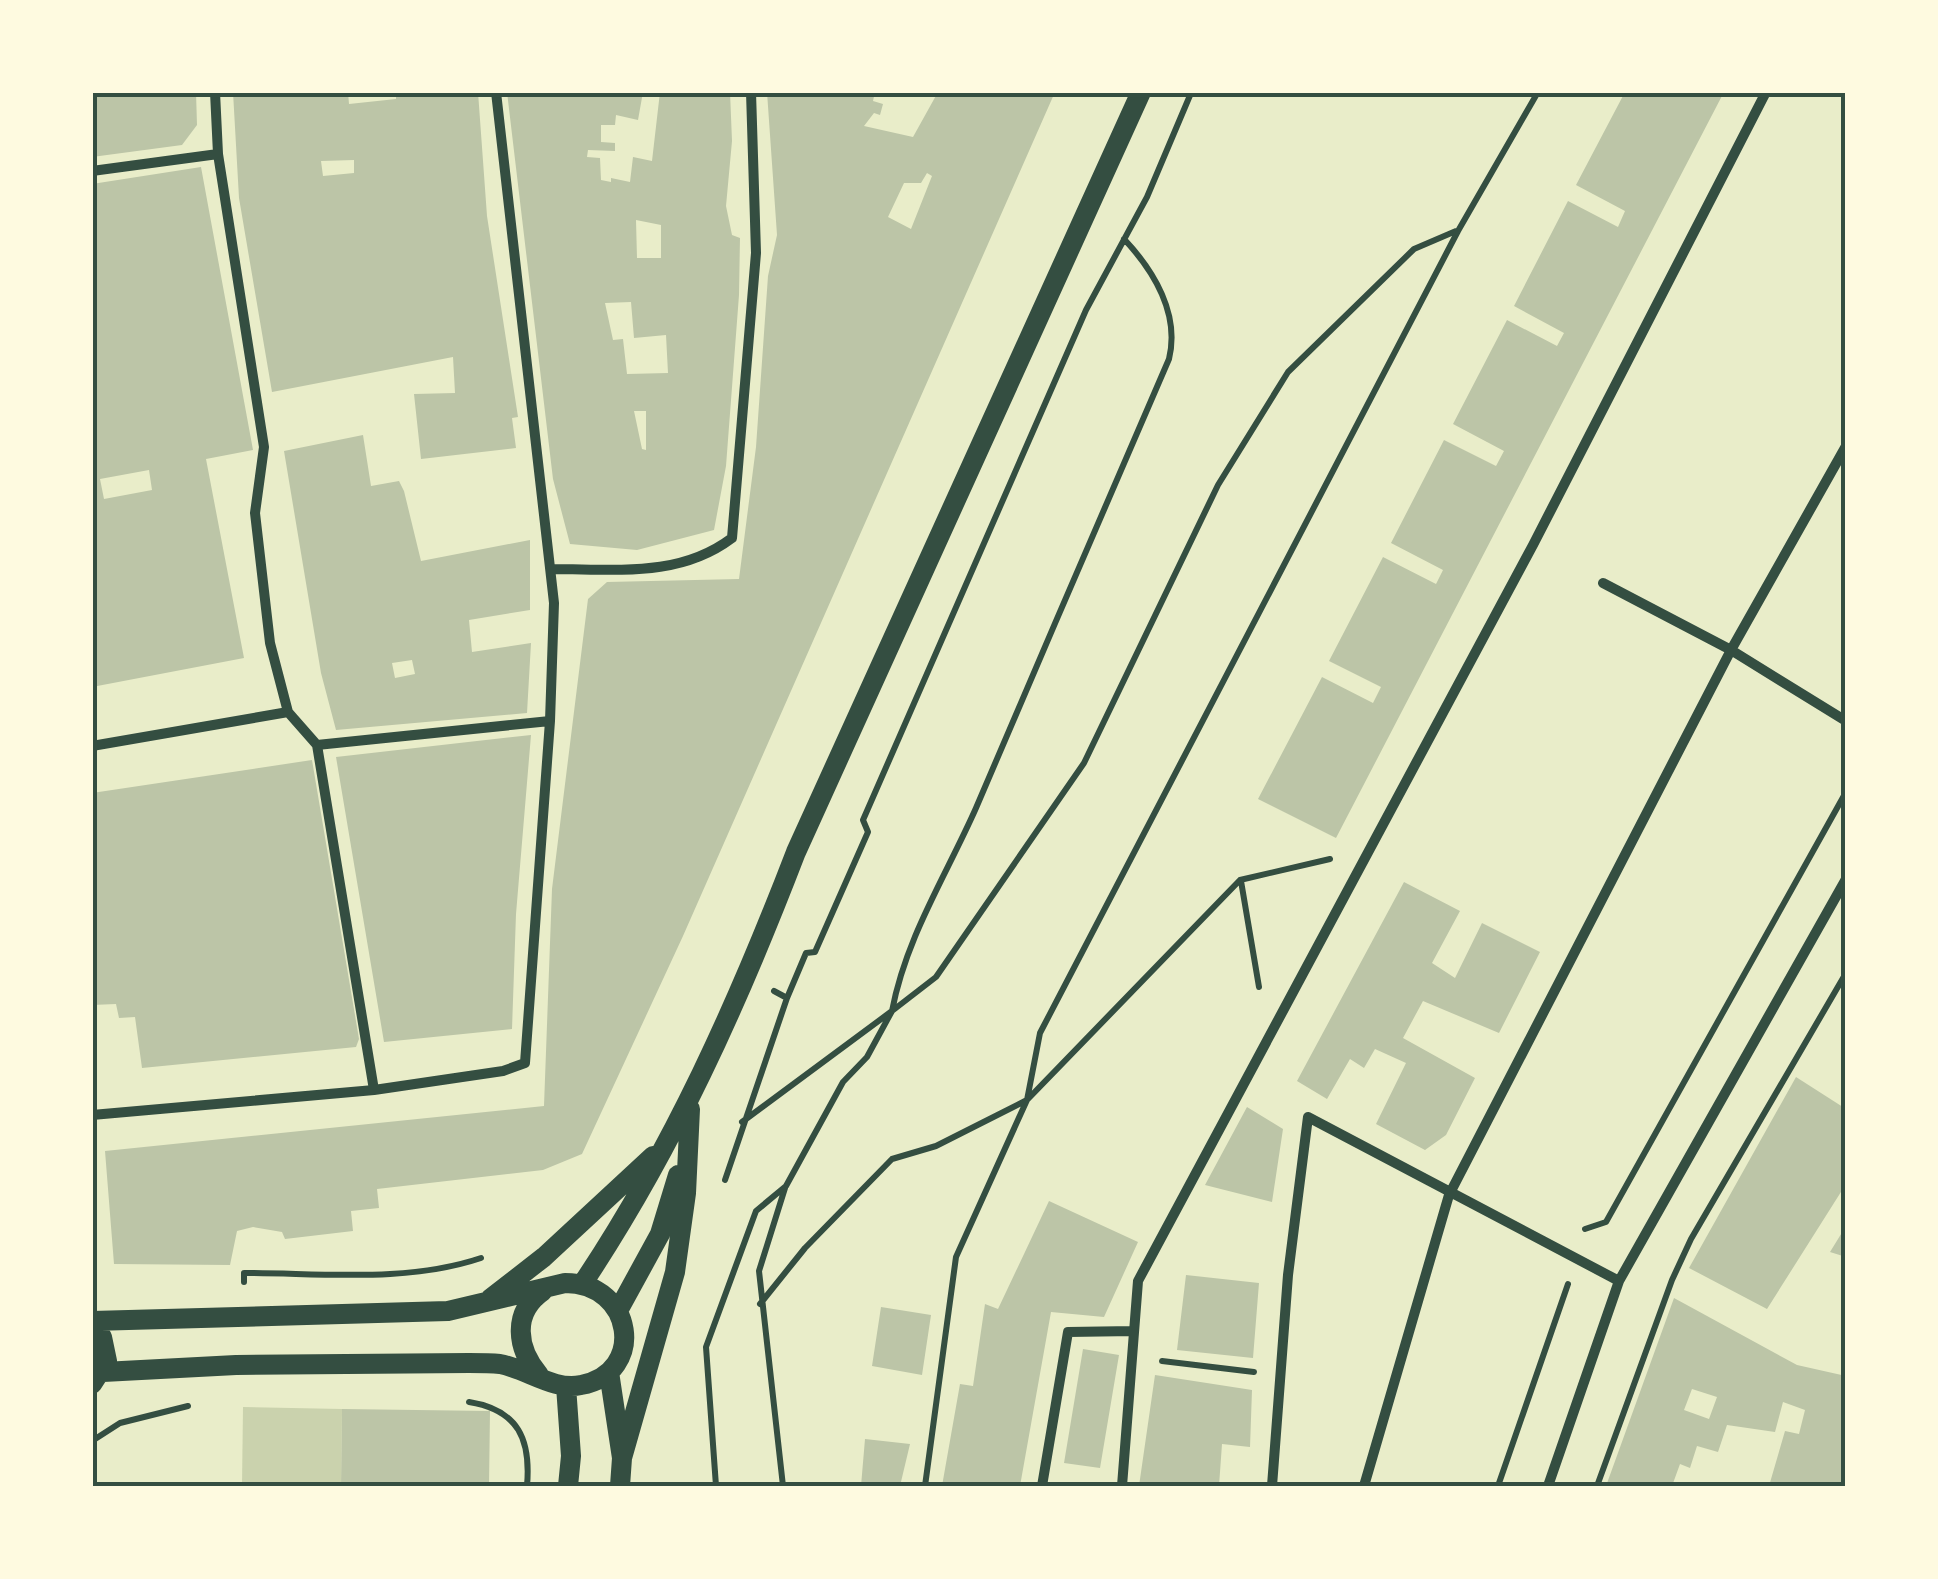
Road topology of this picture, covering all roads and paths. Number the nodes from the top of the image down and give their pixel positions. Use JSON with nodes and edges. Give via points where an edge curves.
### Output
{"nodes":[{"id":1,"x":215,"y":92,"type":"edge"},
{"id":2,"x":496,"y":92,"type":"edge"},
{"id":3,"x":751,"y":92,"type":"edge"},
{"id":4,"x":1141,"y":92,"type":"edge"},
{"id":5,"x":1538,"y":92,"type":"edge"},
{"id":6,"x":1766,"y":92,"type":"edge"},
{"id":7,"x":1192,"y":93,"type":"edge"},
{"id":8,"x":218,"y":154,"type":"junction"},
{"id":9,"x":92,"y":171,"type":"edge"},
{"id":10,"x":1458,"y":231,"type":"junction"},
{"id":11,"x":1124,"y":239,"type":"junction"},
{"id":12,"x":1846,"y":446,"type":"edge"},
{"id":13,"x":552,"y":569,"type":"junction"},
{"id":14,"x":1603,"y":583,"type":"dead end"},
{"id":15,"x":1732,"y":650,"type":"junction"},
{"id":16,"x":288,"y":712,"type":"junction"},
{"id":17,"x":550,"y":721,"type":"junction"},
{"id":18,"x":1846,"y":722,"type":"edge"},
{"id":19,"x":92,"y":746,"type":"edge"},
{"id":20,"x":318,"y":746,"type":"junction"},
{"id":21,"x":1846,"y":792,"type":"edge"},
{"id":22,"x":1365,"y":860,"type":"junction"},
{"id":23,"x":1846,"y":878,"type":"edge"},
{"id":24,"x":1240,"y":880,"type":"junction"},
{"id":25,"x":1846,"y":972,"type":"edge"},
{"id":26,"x":748,"y":977,"type":"junction"},
{"id":27,"x":1260,"y":994,"type":"dead end"},
{"id":28,"x":787,"y":998,"type":"junction"},
{"id":29,"x":892,"y":1011,"type":"junction"},
{"id":30,"x":374,"y":1090,"type":"junction"},
{"id":31,"x":1027,"y":1100,"type":"junction"},
{"id":32,"x":690,"y":1102,"type":"junction"},
{"id":33,"x":92,"y":1115,"type":"edge"},
{"id":34,"x":742,"y":1122,"type":"junction"},
{"id":35,"x":687,"y":1140,"type":"junction"},
{"id":36,"x":665,"y":1145,"type":"junction"},
{"id":37,"x":786,"y":1186,"type":"junction"},
{"id":38,"x":721,"y":1193,"type":"dead end"},
{"id":39,"x":1449,"y":1195,"type":"junction"},
{"id":40,"x":1579,"y":1231,"type":"dead end"},
{"id":41,"x":491,"y":1254,"type":"dead end"},
{"id":42,"x":1561,"y":1274,"type":"dead end"},
{"id":43,"x":1619,"y":1281,"type":"junction"},
{"id":44,"x":583,"y":1282,"type":"junction"},
{"id":45,"x":549,"y":1288,"type":"junction"},
{"id":46,"x":760,"y":1304,"type":"junction"},
{"id":47,"x":480,"y":1306,"type":"junction"},
{"id":48,"x":618,"y":1309,"type":"junction"},
{"id":49,"x":240,"y":1314,"type":"junction"},
{"id":50,"x":92,"y":1324,"type":"edge"},
{"id":51,"x":1134,"y":1331,"type":"junction"},
{"id":52,"x":694,"y":1345,"type":"dead end"},
{"id":53,"x":706,"y":1347,"type":"junction"},
{"id":54,"x":1132,"y":1357,"type":"junction"},
{"id":55,"x":609,"y":1372,"type":"junction"},
{"id":56,"x":1280,"y":1375,"type":"junction"},
{"id":57,"x":539,"y":1376,"type":"junction"},
{"id":58,"x":98,"y":1378,"type":"edge"},
{"id":59,"x":566,"y":1386,"type":"junction"},
{"id":60,"x":202,"y":1402,"type":"dead end"},
{"id":61,"x":453,"y":1402,"type":"dead end"},
{"id":62,"x":92,"y":1442,"type":"edge"},
{"id":63,"x":622,"y":1458,"type":"junction"},
{"id":64,"x":527,"y":1486,"type":"edge"},
{"id":65,"x":568,"y":1486,"type":"edge"},
{"id":66,"x":620,"y":1486,"type":"edge"},
{"id":67,"x":716,"y":1486,"type":"edge"},
{"id":68,"x":782,"y":1486,"type":"edge"},
{"id":69,"x":924,"y":1486,"type":"edge"},
{"id":70,"x":1042,"y":1486,"type":"edge"},
{"id":71,"x":1122,"y":1486,"type":"edge"},
{"id":72,"x":1272,"y":1486,"type":"edge"},
{"id":73,"x":1364,"y":1486,"type":"edge"},
{"id":74,"x":1498,"y":1486,"type":"edge"},
{"id":75,"x":1548,"y":1486,"type":"edge"},
{"id":76,"x":1596,"y":1486,"type":"edge"}],
"edges":[{"from":1,"to":8,"type":"street"},
{"from":2,"to":13,"type":"street"},
{"from":3,"to":13,"type":"street","via":[[756,253],[732,538],[706,558],[652,569]]},
{"from":4,"to":26,"type":"main road","via":[[796,852]]},
{"from":5,"to":10,"type":"path"},
{"from":6,"to":22,"type":"street"},
{"from":7,"to":11,"type":"path"},
{"from":8,"to":9,"type":"street"},
{"from":8,"to":16,"type":"street","via":[[264,446],[255,513],[270,643]]},
{"from":10,"to":29,"type":"path","via":[[1414,249],[1288,372],[1218,485],[1084,763],[936,977]]},
{"from":10,"to":31,"type":"path","via":[[1040,1033]]},
{"from":11,"to":28,"type":"path","via":[[1086,310],[863,820],[868,832],[815,952],[806,953]]},
{"from":11,"to":29,"type":"path","via":[[1152,268],[1175,334],[1168,360],[922,917]]},
{"from":12,"to":15,"type":"street"},
{"from":13,"to":17,"type":"street"},
{"from":14,"to":15,"type":"street"},
{"from":15,"to":18,"type":"street"},
{"from":15,"to":39,"type":"street"},
{"from":16,"to":19,"type":"street"},
{"from":16,"to":20,"type":"street"},
{"from":17,"to":20,"type":"street"},
{"from":17,"to":30,"type":"street","via":[[524,1063]]},
{"from":20,"to":30,"type":"street"},
{"from":21,"to":40,"type":"path","via":[[1606,1222]]},
{"from":22,"to":24,"type":"path","via":[[1328,859]]},
{"from":22,"to":51,"type":"street","via":[[1138,1281]]},
{"from":23,"to":43,"type":"street"},
{"from":24,"to":27,"type":"path"},
{"from":24,"to":31,"type":"path"},
{"from":25,"to":76,"type":"path","via":[[1685,1252]]},
{"from":26,"to":28,"type":"path"},
{"from":26,"to":32,"type":"main road"},
{"from":28,"to":34,"type":"path"},
{"from":29,"to":34,"type":"path"},
{"from":29,"to":37,"type":"path"},
{"from":30,"to":33,"type":"street"},
{"from":31,"to":46,"type":"path","via":[[936,1146],[892,1159]]},
{"from":31,"to":69,"type":"path","via":[[956,1257]]},
{"from":32,"to":35,"type":"main road"},
{"from":32,"to":36,"type":"main road"},
{"from":34,"to":38,"type":"path"},
{"from":35,"to":48,"type":"main road","via":[[660,1234]]},
{"from":35,"to":63,"type":"main road","via":[[675,1272]]},
{"from":36,"to":44,"type":"main road"},
{"from":36,"to":47,"type":"main road","via":[[544,1257]]},
{"from":37,"to":46,"type":"path","via":[[759,1271]]},
{"from":37,"to":53,"type":"path","via":[[756,1211]]},
{"from":39,"to":43,"type":"street"},
{"from":39,"to":56,"type":"street","via":[[1308,1117]]},
{"from":39,"to":73,"type":"street"},
{"from":41,"to":49,"type":"path","via":[[450,1268],[244,1272]]},
{"from":42,"to":74,"type":"path","via":[[1568,1282]]},
{"from":43,"to":75,"type":"street"},
{"from":44,"to":45,"type":"main road"},
{"from":44,"to":48,"type":"main road"},
{"from":45,"to":47,"type":"main road"},
{"from":45,"to":57,"type":"main road","via":[[534,1298],[520,1329],[521,1346]]},
{"from":46,"to":68,"type":"path"},
{"from":47,"to":49,"type":"main road"},
{"from":48,"to":55,"type":"main road","via":[[624,1342]]},
{"from":49,"to":50,"type":"main road"},
{"from":50,"to":58,"type":"main road","via":[[106,1349]]},
{"from":51,"to":54,"type":"street"},
{"from":51,"to":70,"type":"street","via":[[1068,1332]]},
{"from":52,"to":53,"type":"path"},
{"from":53,"to":67,"type":"path"},
{"from":54,"to":56,"type":"path"},
{"from":54,"to":71,"type":"street"},
{"from":55,"to":59,"type":"main road"},
{"from":55,"to":63,"type":"main road"},
{"from":56,"to":72,"type":"street"},
{"from":57,"to":58,"type":"main road","via":[[469,1363],[236,1365]]},
{"from":57,"to":59,"type":"main road"},
{"from":59,"to":65,"type":"main road"},
{"from":60,"to":62,"type":"path","via":[[120,1423]]},
{"from":61,"to":64,"type":"path","via":[[494,1407],[519,1428],[530,1454]]},
{"from":63,"to":66,"type":"main road"}]}
